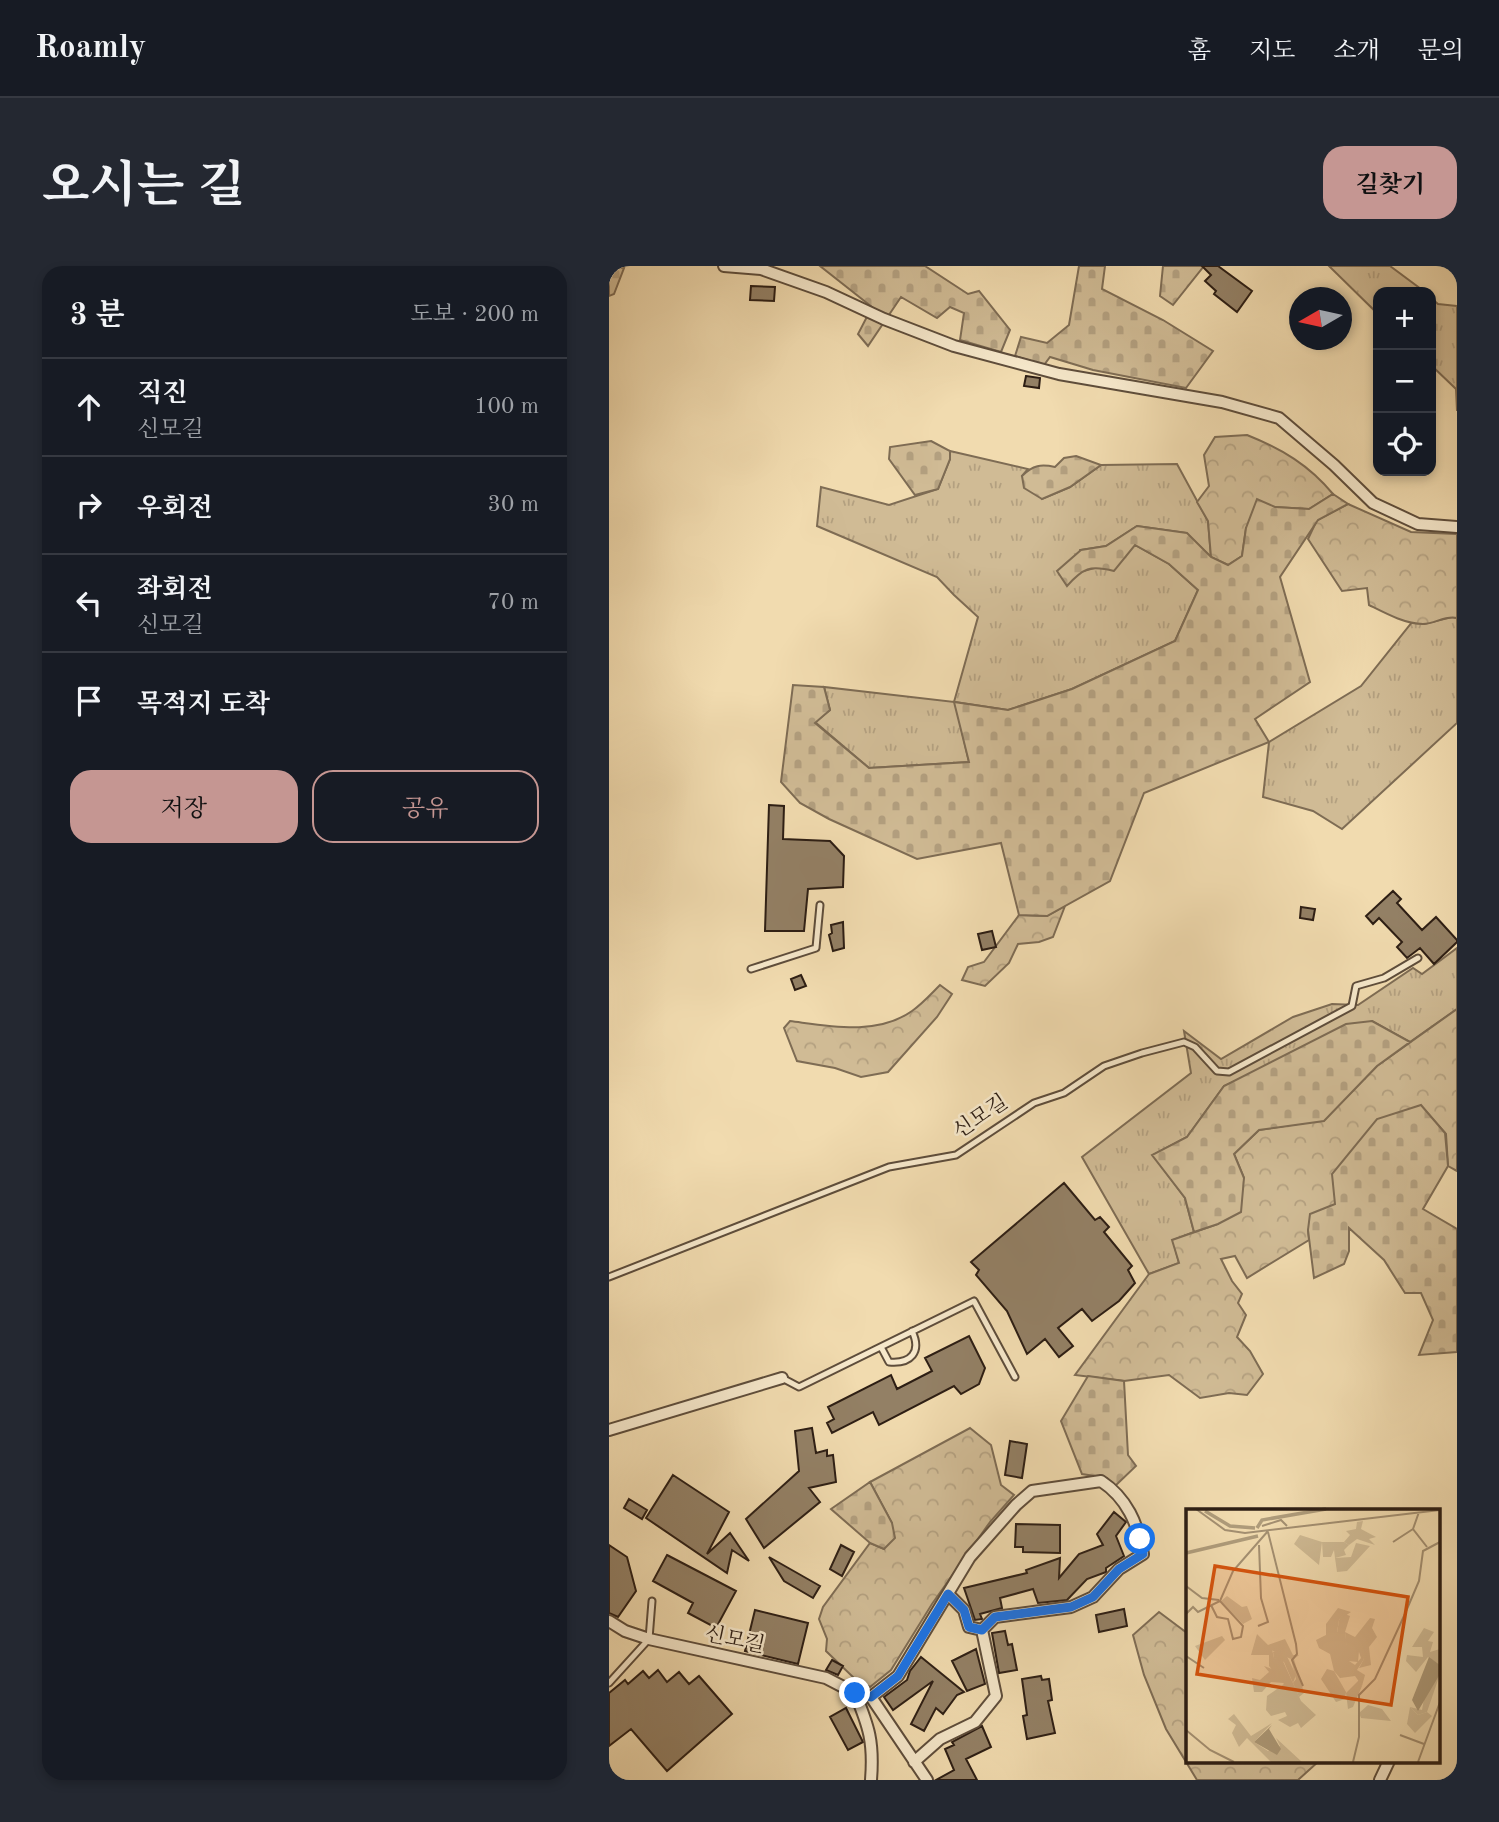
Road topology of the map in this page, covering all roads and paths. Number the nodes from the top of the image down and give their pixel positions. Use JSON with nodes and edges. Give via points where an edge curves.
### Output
{"nodes":[{"id":1,"x":724,"y":266,"type":"edge"},
{"id":2,"x":1457,"y":527,"type":"edge"},
{"id":3,"x":820,"y":905,"type":"dead end"},
{"id":4,"x":1418,"y":958,"type":"dead end"},
{"id":5,"x":751,"y":969,"type":"dead end"},
{"id":6,"x":609,"y":1277,"type":"edge"},
{"id":7,"x":912,"y":1331,"type":"junction"},
{"id":8,"x":881,"y":1347,"type":"junction"},
{"id":9,"x":1015,"y":1377,"type":"dead end"},
{"id":10,"x":782,"y":1378,"type":"joint"},
{"id":11,"x":609,"y":1430,"type":"edge"},
{"id":12,"x":948,"y":1594,"type":"junction"},
{"id":13,"x":652,"y":1601,"type":"dead end"},
{"id":14,"x":609,"y":1621,"type":"edge"},
{"id":15,"x":982,"y":1630,"type":"junction"},
{"id":16,"x":649,"y":1639,"type":"junction"},
{"id":17,"x":609,"y":1683,"type":"edge"},
{"id":18,"x":855,"y":1693,"type":"junction"},
{"id":19,"x":871,"y":1697,"type":"junction"},
{"id":20,"x":914,"y":1762,"type":"junction"},
{"id":21,"x":1389,"y":1762,"type":"edge"},
{"id":22,"x":871,"y":1780,"type":"edge"},
{"id":23,"x":927,"y":1780,"type":"edge"},
{"id":24,"x":1380,"y":1780,"type":"edge"}],
"edges":[{"from":1,"to":2,"type":"street","via":[[761,269],[954,346],[1059,374],[1222,402],[1279,418],[1373,503],[1418,524]]},
{"from":3,"to":5,"type":"lane","via":[[816,948]]},
{"from":4,"to":6,"type":"lane","name":"신모길","via":[[1384,978],[1356,986],[1352,1006],[1229,1072],[1217,1071],[1195,1047],[1184,1042],[1151,1050],[1104,1066],[1063,1093],[1034,1103],[956,1155],[889,1167]]},
{"from":7,"to":8,"type":"lane"},
{"from":7,"to":8,"type":"lane","via":[[917,1342],[913,1356],[889,1362]]},
{"from":7,"to":9,"type":"lane","via":[[974,1301]]},
{"from":8,"to":10,"type":"lane","via":[[799,1387]]},
{"from":10,"to":11,"type":"street"},
{"from":12,"to":15,"type":"street","via":[[964,1610],[969,1627]]},
{"from":12,"to":15,"type":"street","via":[[970,1557],[1032,1491],[1101,1481],[1118,1492],[1131,1513],[1143,1554],[1119,1569],[1093,1597],[1071,1607],[995,1617]]},
{"from":12,"to":19,"type":"street","via":[[898,1676]]},
{"from":13,"to":16,"type":"lane"},
{"from":14,"to":16,"type":"street","name":"신모길"},
{"from":15,"to":20,"type":"street","via":[[996,1696],[975,1722],[940,1739]]},
{"from":16,"to":17,"type":"lane"},
{"from":16,"to":18,"type":"street","name":"신모길","via":[[826,1678]]},
{"from":18,"to":19,"type":"street","name":"신모길"},
{"from":18,"to":22,"type":"street","via":[[869,1728]]},
{"from":19,"to":20,"type":"street"},
{"from":20,"to":23,"type":"street"},
{"from":21,"to":24,"type":"street"}]}
